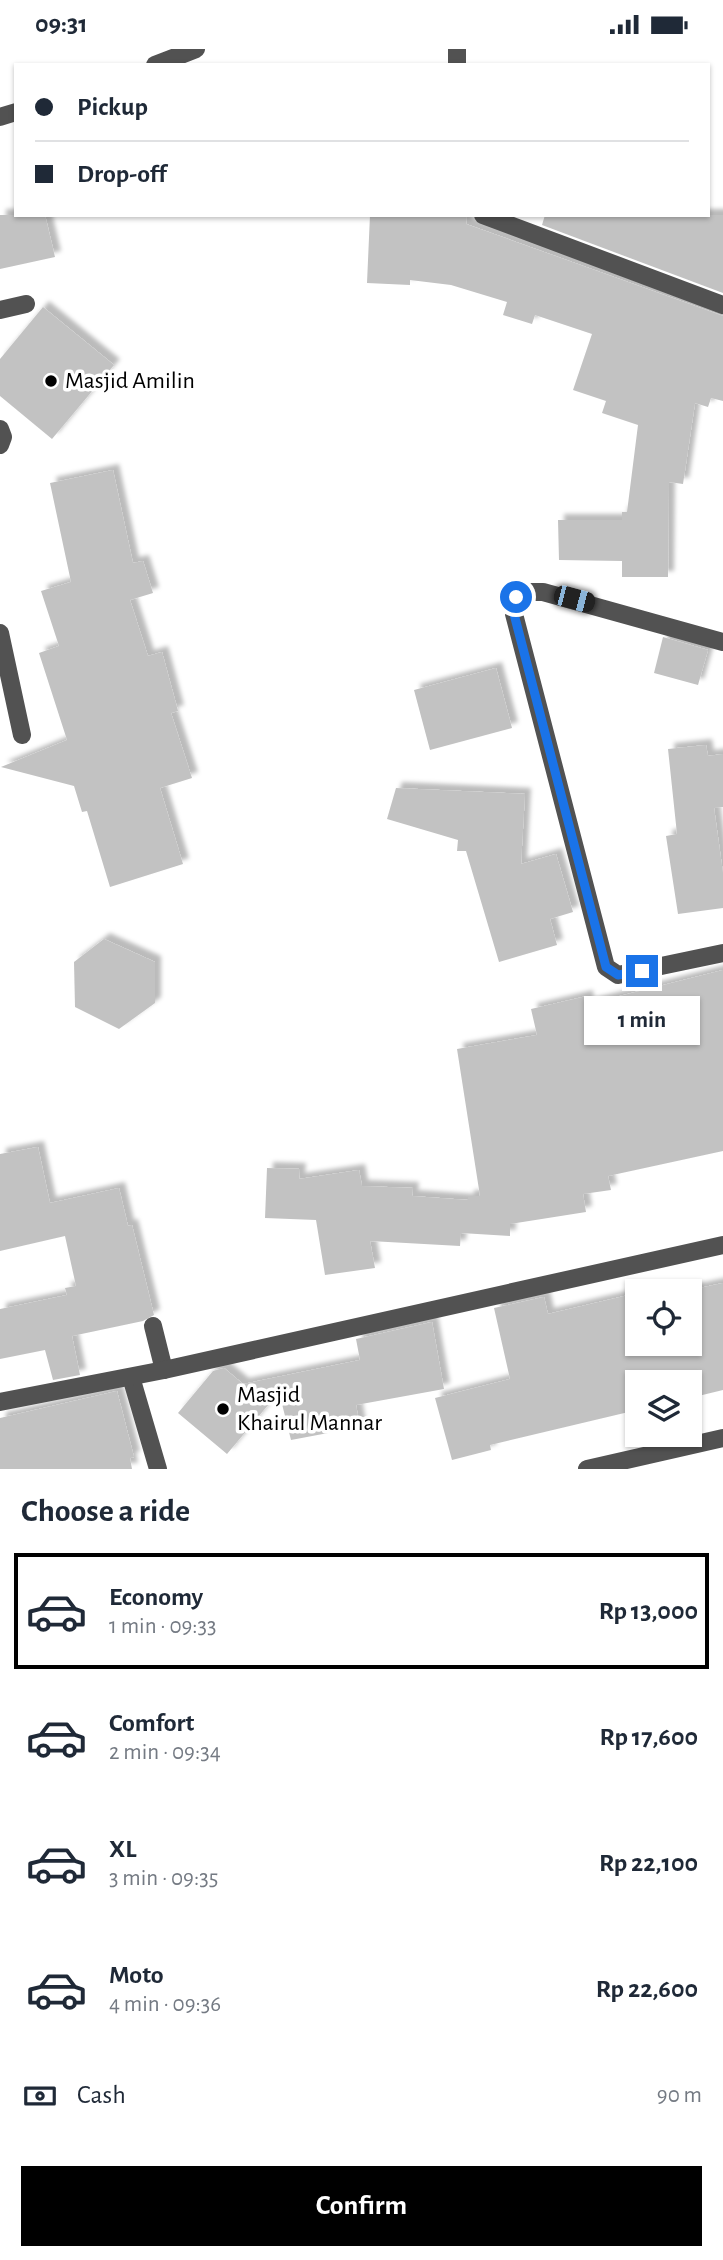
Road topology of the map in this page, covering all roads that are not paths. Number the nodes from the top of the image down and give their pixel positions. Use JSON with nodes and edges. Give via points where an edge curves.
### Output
{"nodes":[{"id":1,"x":196,"y":49,"type":"edge"},
{"id":2,"x":160,"y":63,"type":"edge"},
{"id":3,"x":488,"y":217,"type":"edge"},
{"id":4,"x":26,"y":304,"type":"dead end"},
{"id":5,"x":723,"y":305,"type":"edge"},
{"id":6,"x":0,"y":310,"type":"edge"},
{"id":7,"x":0,"y":429,"type":"edge"},
{"id":8,"x":0,"y":445,"type":"edge"},
{"id":9,"x":0,"y":633,"type":"edge"},
{"id":10,"x":723,"y":642,"type":"edge"},
{"id":11,"x":22,"y":735,"type":"dead end"},
{"id":12,"x":723,"y":953,"type":"edge"},
{"id":13,"x":723,"y":1245,"type":"edge"},
{"id":14,"x":153,"y":1326,"type":"dead end"},
{"id":15,"x":163,"y":1370,"type":"junction"},
{"id":16,"x":131,"y":1377,"type":"junction"},
{"id":17,"x":0,"y":1402,"type":"edge"},
{"id":18,"x":723,"y":1438,"type":"edge"},
{"id":19,"x":158,"y":1469,"type":"edge"},
{"id":20,"x":587,"y":1469,"type":"edge"}],
"edges":[{"from":1,"to":2,"type":"street"},
{"from":3,"to":5,"type":"street"},
{"from":4,"to":6,"type":"street"},
{"from":7,"to":8,"type":"street"},
{"from":9,"to":11,"type":"street"},
{"from":10,"to":12,"type":"street","via":[[542,592],[523,593],[514,603],[606,967],[618,975]]},
{"from":13,"to":15,"type":"street"},
{"from":14,"to":15,"type":"street"},
{"from":15,"to":16,"type":"street"},
{"from":16,"to":17,"type":"street"},
{"from":16,"to":19,"type":"street"},
{"from":18,"to":20,"type":"street"}]}
